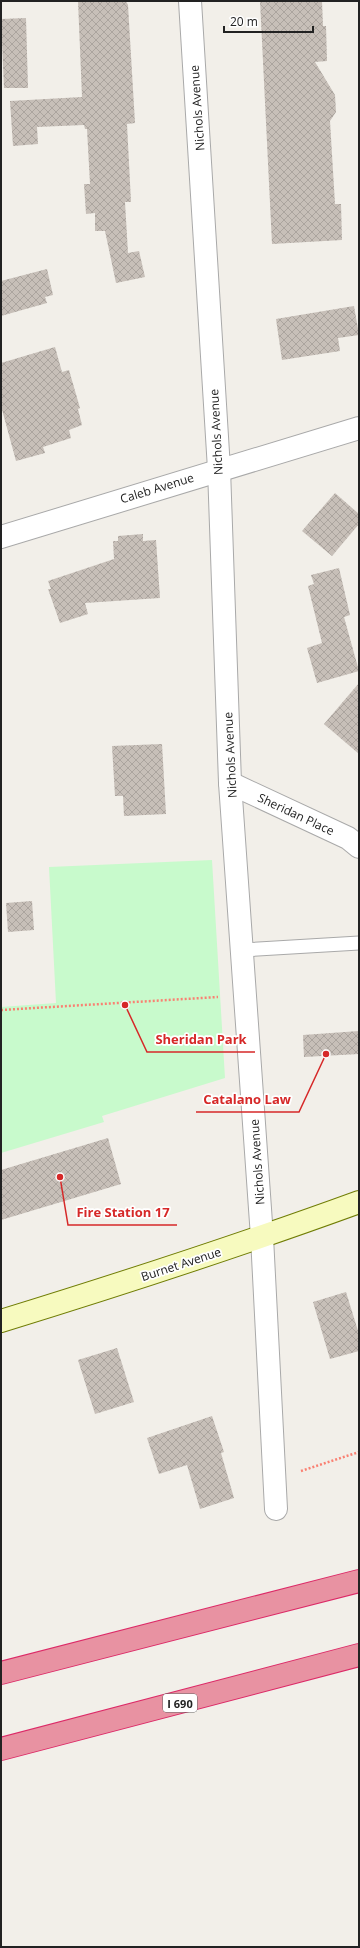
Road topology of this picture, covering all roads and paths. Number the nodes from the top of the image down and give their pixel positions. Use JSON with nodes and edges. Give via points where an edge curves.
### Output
{"nodes":[{"id":1,"x":190,"y":1,"type":"edge"},
{"id":2,"x":359,"y":428,"type":"edge"},
{"id":3,"x":219,"y":469,"type":"junction"},
{"id":4,"x":1,"y":537,"type":"edge"},
{"id":5,"x":230,"y":783,"type":"junction"},
{"id":6,"x":359,"y":847,"type":"edge"},
{"id":7,"x":359,"y":943,"type":"edge"},
{"id":8,"x":243,"y":950,"type":"junction"},
{"id":9,"x":246,"y":996,"type":"junction"},
{"id":10,"x":1,"y":1010,"type":"edge"},
{"id":11,"x":359,"y":1202,"type":"edge"},
{"id":12,"x":262,"y":1237,"type":"junction"},
{"id":13,"x":1,"y":1322,"type":"edge"},
{"id":14,"x":359,"y":1452,"type":"edge"},
{"id":15,"x":274,"y":1480,"type":"junction"},
{"id":16,"x":276,"y":1509,"type":"dead end"},
{"id":17,"x":359,"y":1581,"type":"edge"},
{"id":18,"x":359,"y":1655,"type":"edge"},
{"id":19,"x":1,"y":1673,"type":"edge"},
{"id":20,"x":1,"y":1749,"type":"edge"}],
"edges":[{"from":1,"to":3,"type":"street","name":"Nichols Avenue"},
{"from":2,"to":3,"type":"street","name":"Caleb Avenue"},
{"from":3,"to":4,"type":"street","name":"Caleb Avenue"},
{"from":3,"to":5,"type":"street","name":"Nichols Avenue"},
{"from":5,"to":6,"type":"street","name":"Sheridan Place","via":[[348,838]]},
{"from":5,"to":8,"type":"street","name":"Nichols Avenue"},
{"from":7,"to":8,"type":"lane"},
{"from":8,"to":9,"type":"street","name":"Nichols Avenue"},
{"from":9,"to":10,"type":"path"},
{"from":9,"to":12,"type":"street","name":"Nichols Avenue"},
{"from":11,"to":12,"type":"main road","name":"Burnet Avenue"},
{"from":12,"to":13,"type":"main road","name":"Burnet Avenue"},
{"from":12,"to":15,"type":"street","name":"Nichols Avenue"},
{"from":14,"to":15,"type":"path"},
{"from":15,"to":16,"type":"street","name":"Nichols Avenue"},
{"from":17,"to":19,"type":"highway"},
{"from":18,"to":20,"type":"highway","number":"I 690"}]}
